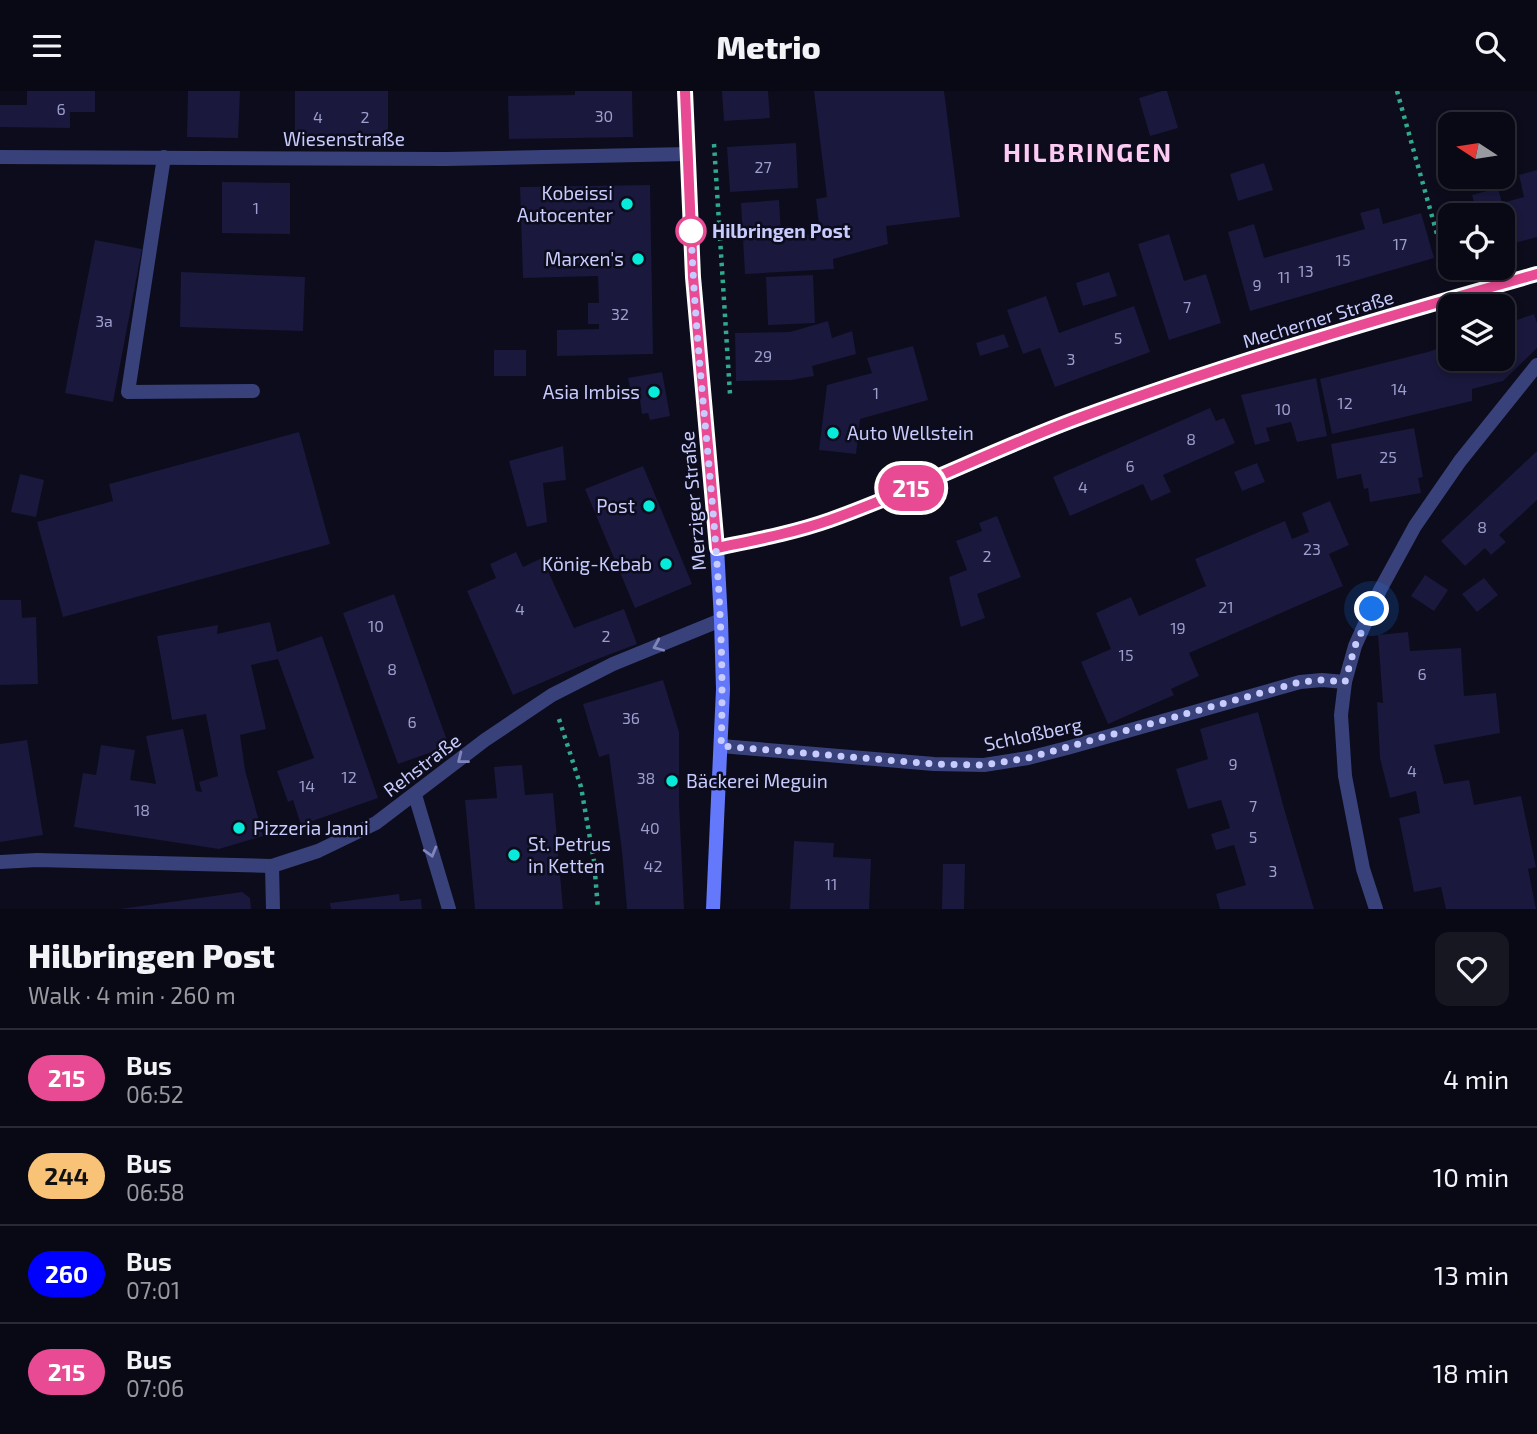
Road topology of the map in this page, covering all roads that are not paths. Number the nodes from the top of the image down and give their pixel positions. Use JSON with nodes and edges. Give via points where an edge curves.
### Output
{"nodes":[{"id":1,"x":685,"y":91,"type":"edge"},
{"id":2,"x":688,"y":154,"type":"junction"},
{"id":3,"x":0,"y":157,"type":"edge"},
{"id":4,"x":164,"y":157,"type":"junction"},
{"id":5,"x":1537,"y":274,"type":"edge"},
{"id":6,"x":1537,"y":365,"type":"edge"},
{"id":7,"x":253,"y":391,"type":"dead end"},
{"id":8,"x":717,"y":548,"type":"junction"},
{"id":9,"x":721,"y":620,"type":"junction"},
{"id":10,"x":1345,"y":682,"type":"junction"},
{"id":11,"x":721,"y":746,"type":"junction"},
{"id":12,"x":415,"y":795,"type":"junction"},
{"id":13,"x":0,"y":862,"type":"edge"},
{"id":14,"x":272,"y":866,"type":"junction"},
{"id":15,"x":273,"y":909,"type":"edge"},
{"id":16,"x":449,"y":909,"type":"edge"},
{"id":17,"x":713,"y":909,"type":"edge"},
{"id":18,"x":1376,"y":909,"type":"edge"}],
"edges":[{"from":1,"to":2,"type":"main road","name":"Merziger Straße"},
{"from":2,"to":4,"type":"street","name":"Wiesenstraße","via":[[446,159]]},
{"from":2,"to":8,"type":"main road","name":"Merziger Straße","via":[[693,277]]},
{"from":3,"to":4,"type":"street","name":"Wiesenstraße"},
{"from":4,"to":7,"type":"street","via":[[128,392]]},
{"from":5,"to":8,"type":"main road","name":"Mecherner Straße","via":[[1237,364],[1036,434],[828,521]]},
{"from":6,"to":10,"type":"street","via":[[1415,526],[1380,590]]},
{"from":8,"to":9,"type":"main road","name":"Merziger Straße"},
{"from":9,"to":11,"type":"main road","name":"Merziger Straße"},
{"from":9,"to":12,"type":"street","name":"Rehstraße","one_way":true,"via":[[613,664],[552,695]]},
{"from":10,"to":11,"type":"street","name":"Schloßberg","via":[[1300,682],[1068,748],[984,765]]},
{"from":10,"to":18,"type":"street","via":[[1341,715],[1345,776],[1363,869]]},
{"from":11,"to":17,"type":"main road","name":"Merziger Straße"},
{"from":12,"to":14,"type":"street","name":"Rehstraße","via":[[376,823],[318,851]]},
{"from":12,"to":16,"type":"street","one_way":true},
{"from":13,"to":14,"type":"street","name":"Rehstraße"},
{"from":14,"to":15,"type":"street"}]}
